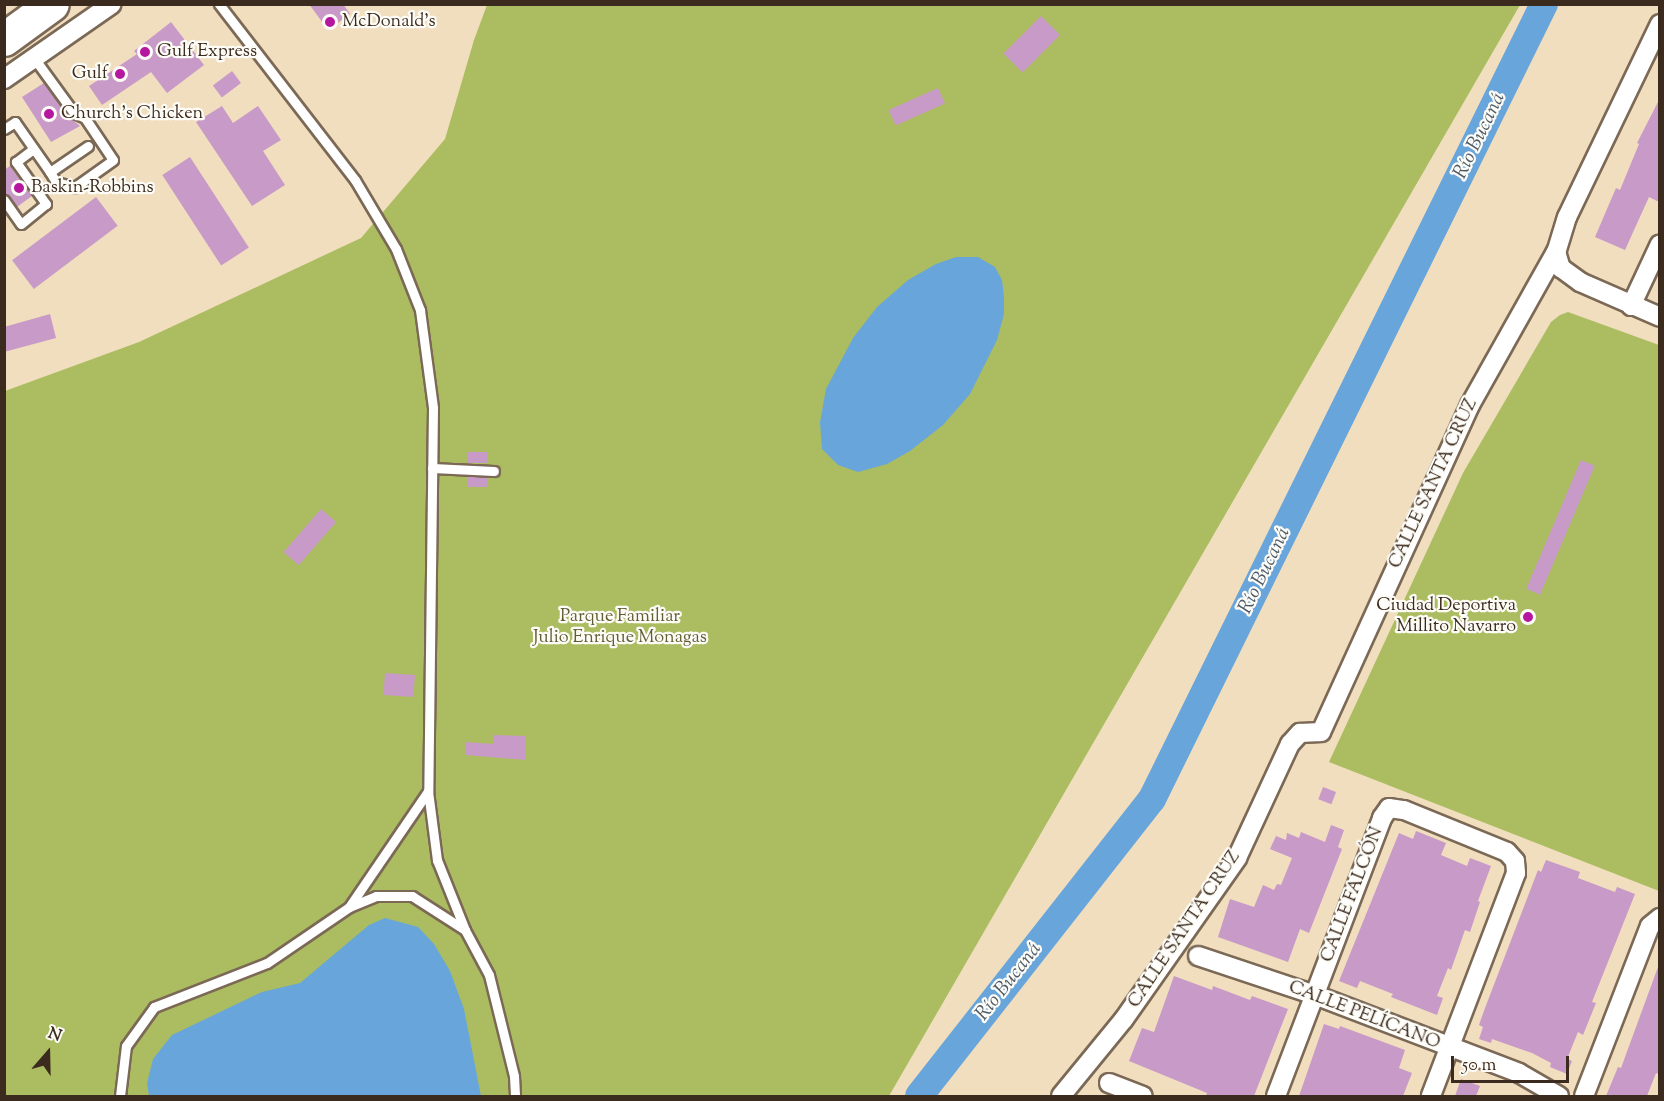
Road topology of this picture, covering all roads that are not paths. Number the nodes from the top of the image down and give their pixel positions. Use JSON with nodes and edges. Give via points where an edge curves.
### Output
{"nodes":[{"id":1,"x":52,"y":4,"type":"edge"},
{"id":2,"x":112,"y":4,"type":"edge"},
{"id":3,"x":219,"y":4,"type":"edge"},
{"id":4,"x":1659,"y":24,"type":"edge"},
{"id":5,"x":4,"y":39,"type":"edge"},
{"id":6,"x":34,"y":58,"type":"junction"},
{"id":7,"x":4,"y":79,"type":"edge"},
{"id":8,"x":4,"y":129,"type":"edge"},
{"id":9,"x":88,"y":146,"type":"dead end"},
{"id":10,"x":33,"y":148,"type":"junction"},
{"id":11,"x":50,"y":172,"type":"junction"},
{"id":12,"x":4,"y":200,"type":"edge"},
{"id":13,"x":1659,"y":244,"type":"edge"},
{"id":14,"x":1556,"y":252,"type":"junction"},
{"id":15,"x":1630,"y":306,"type":"junction"},
{"id":16,"x":1659,"y":316,"type":"edge"},
{"id":17,"x":432,"y":468,"type":"junction"},
{"id":18,"x":494,"y":471,"type":"dead end"},
{"id":19,"x":428,"y":791,"type":"junction"},
{"id":20,"x":349,"y":907,"type":"junction"},
{"id":21,"x":1659,"y":918,"type":"edge"},
{"id":22,"x":465,"y":930,"type":"junction"},
{"id":23,"x":1198,"y":956,"type":"dead end"},
{"id":24,"x":1315,"y":995,"type":"junction"},
{"id":25,"x":1449,"y":1048,"type":"junction"},
{"id":26,"x":1109,"y":1083,"type":"dead end"},
{"id":27,"x":120,"y":1096,"type":"edge"},
{"id":28,"x":515,"y":1096,"type":"edge"},
{"id":29,"x":1061,"y":1096,"type":"edge"},
{"id":30,"x":1143,"y":1096,"type":"edge"},
{"id":31,"x":1276,"y":1096,"type":"edge"},
{"id":32,"x":1431,"y":1096,"type":"edge"},
{"id":33,"x":1559,"y":1096,"type":"edge"},
{"id":34,"x":1584,"y":1096,"type":"edge"}],
"edges":[{"from":1,"to":5,"type":"highway"},
{"from":2,"to":6,"type":"street"},
{"from":3,"to":17,"type":"lane","via":[[355,180],[396,249],[420,310],[433,408]]},
{"from":4,"to":14,"type":"street","via":[[1567,217]]},
{"from":6,"to":7,"type":"street"},
{"from":6,"to":11,"type":"lane","via":[[74,113],[85,118],[113,160],[75,187],[56,182]]},
{"from":8,"to":10,"type":"lane","via":[[15,122]]},
{"from":9,"to":11,"type":"lane"},
{"from":10,"to":11,"type":"lane"},
{"from":10,"to":12,"type":"lane","via":[[16,162],[46,204],[21,224]]},
{"from":13,"to":15,"type":"street"},
{"from":14,"to":15,"type":"street","via":[[1562,268],[1580,282]]},
{"from":14,"to":29,"type":"street","name":"CALLE SANTA CRUZ","via":[[1470,405],[1321,732],[1300,734],[1290,744],[1237,858],[1124,1019]]},
{"from":15,"to":16,"type":"street"},
{"from":17,"to":18,"type":"lane"},
{"from":17,"to":19,"type":"lane"},
{"from":19,"to":20,"type":"lane"},
{"from":19,"to":22,"type":"lane","via":[[436,860]]},
{"from":20,"to":22,"type":"lane","via":[[376,896],[412,896]]},
{"from":20,"to":27,"type":"lane","via":[[267,963],[154,1007],[126,1046]]},
{"from":21,"to":34,"type":"street","via":[[1650,926]]},
{"from":22,"to":28,"type":"lane","via":[[489,975],[514,1076]]},
{"from":23,"to":24,"type":"street","name":"CALLE PELÍCANO"},
{"from":24,"to":25,"type":"street","name":"CALLE PELÍCANO"},
{"from":24,"to":25,"type":"street","name":"CALLE FALCÓN","via":[[1382,818],[1389,808],[1414,814],[1507,852],[1515,861],[1516,873]]},
{"from":24,"to":31,"type":"street"},
{"from":25,"to":32,"type":"street"},
{"from":25,"to":33,"type":"street","name":"CALLE PELÍCANO","via":[[1519,1073]]},
{"from":26,"to":30,"type":"street"}]}
